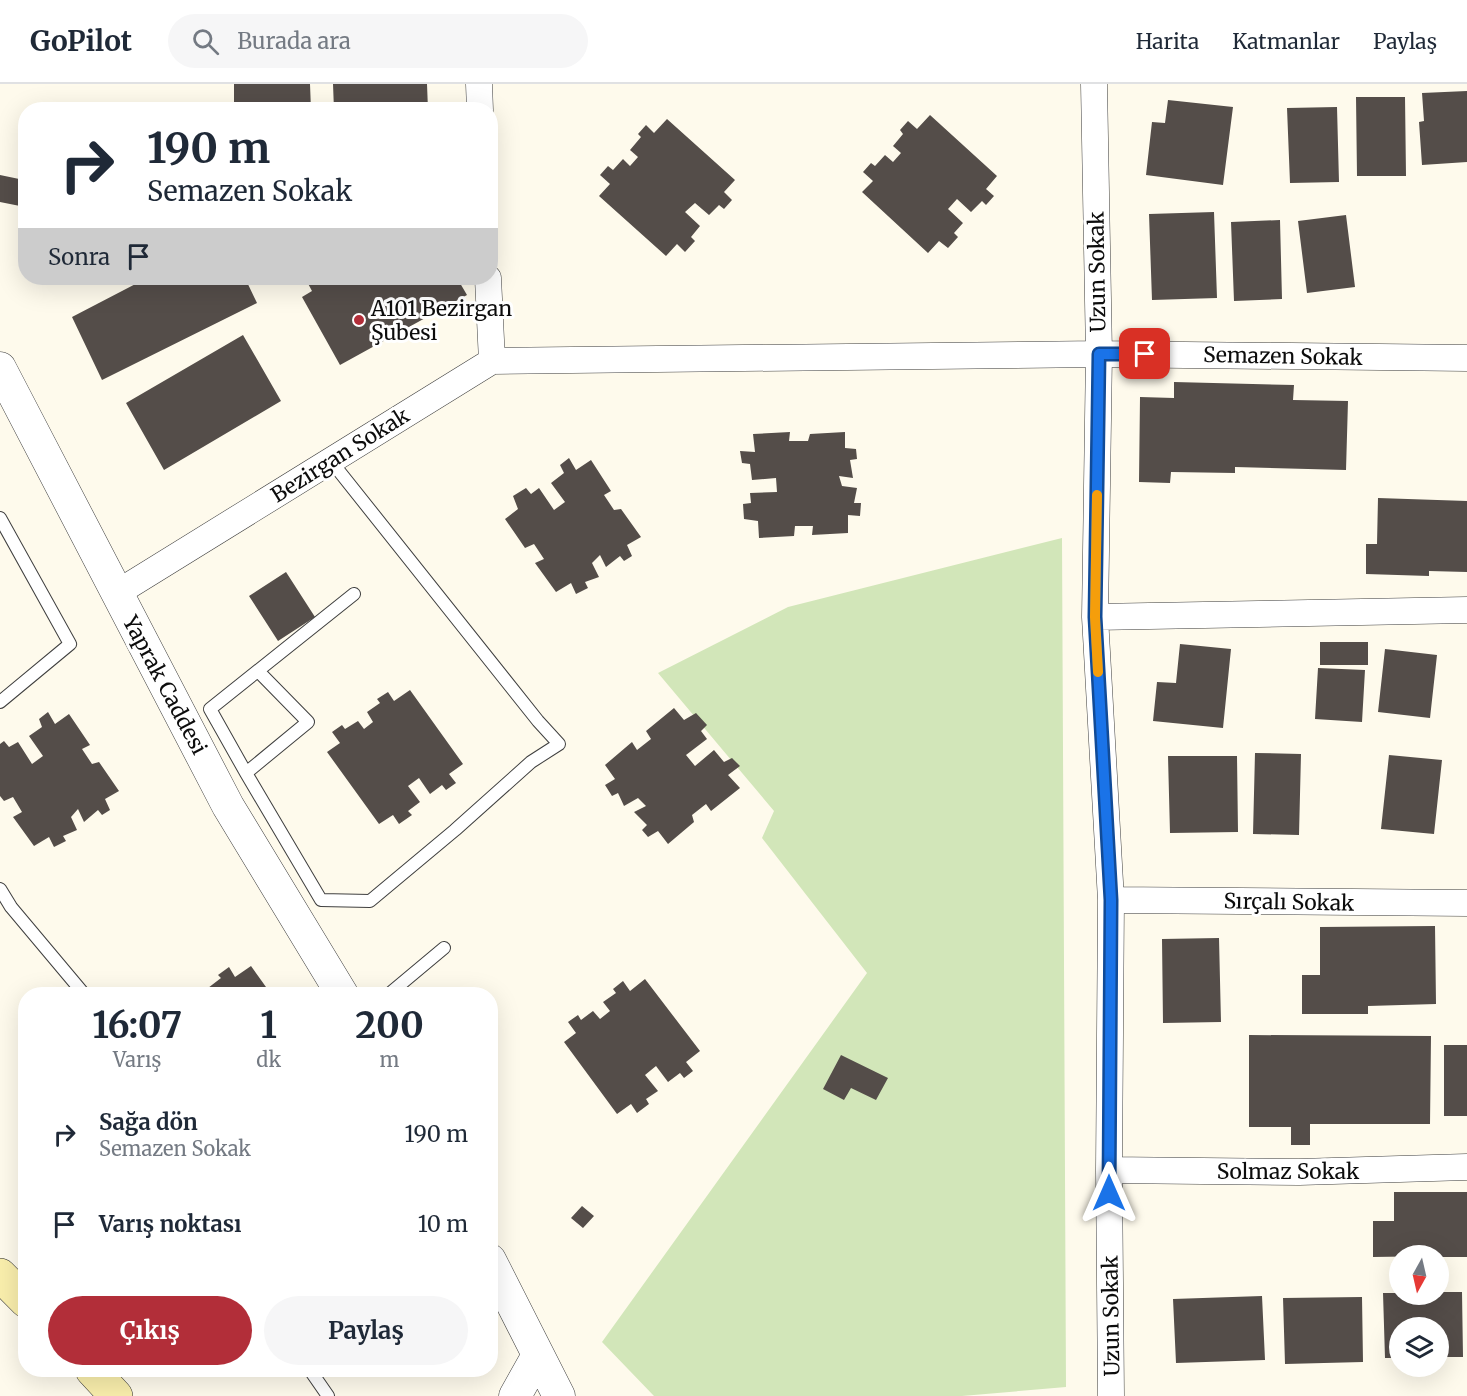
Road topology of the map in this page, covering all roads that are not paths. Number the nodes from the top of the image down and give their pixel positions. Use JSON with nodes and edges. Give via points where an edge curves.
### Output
{"nodes":[{"id":1,"x":479,"y":84,"type":"edge"},
{"id":2,"x":1094,"y":84,"type":"edge"},
{"id":3,"x":480,"y":102,"type":"edge"},
{"id":4,"x":488,"y":285,"type":"edge"},
{"id":5,"x":1099,"y":354,"type":"junction"},
{"id":6,"x":1467,"y":358,"type":"edge"},
{"id":7,"x":492,"y":361,"type":"junction"},
{"id":8,"x":0,"y":368,"type":"edge"},
{"id":9,"x":331,"y":461,"type":"junction"},
{"id":10,"x":0,"y":518,"type":"edge"},
{"id":11,"x":117,"y":593,"type":"junction"},
{"id":12,"x":354,"y":594,"type":"dead end"},
{"id":13,"x":1467,"y":610,"type":"edge"},
{"id":14,"x":1095,"y":617,"type":"junction"},
{"id":15,"x":258,"y":671,"type":"junction"},
{"id":16,"x":0,"y":702,"type":"edge"},
{"id":17,"x":246,"y":773,"type":"junction"},
{"id":18,"x":0,"y":889,"type":"edge"},
{"id":19,"x":1111,"y":900,"type":"junction"},
{"id":20,"x":1467,"y":903,"type":"edge"},
{"id":21,"x":444,"y":948,"type":"dead end"},
{"id":22,"x":78,"y":987,"type":"edge"},
{"id":23,"x":338,"y":987,"type":"edge"},
{"id":24,"x":397,"y":987,"type":"edge"},
{"id":25,"x":1467,"y":1167,"type":"edge"},
{"id":26,"x":1109,"y":1170,"type":"junction"},
{"id":27,"x":0,"y":1275,"type":"edge"},
{"id":28,"x":498,"y":1276,"type":"edge"},
{"id":29,"x":18,"y":1293,"type":"edge"},
{"id":30,"x":538,"y":1356,"type":"junction"},
{"id":31,"x":98,"y":1377,"type":"edge"},
{"id":32,"x":315,"y":1377,"type":"edge"},
{"id":33,"x":116,"y":1396,"type":"edge"},
{"id":34,"x":328,"y":1396,"type":"edge"},
{"id":35,"x":515,"y":1396,"type":"edge"},
{"id":36,"x":559,"y":1396,"type":"edge"},
{"id":37,"x":1112,"y":1396,"type":"edge"}],
"edges":[{"from":1,"to":3,"type":"street"},
{"from":2,"to":5,"type":"street","name":"Uzun Sokak"},
{"from":4,"to":7,"type":"street"},
{"from":5,"to":6,"type":"street","name":"Semazen Sokak"},
{"from":5,"to":7,"type":"street","name":"Semazen Sokak"},
{"from":5,"to":14,"type":"street","name":"Uzun Sokak"},
{"from":7,"to":9,"type":"street","name":"Bezirgan Sokak"},
{"from":8,"to":11,"type":"street","name":"Yaprak Caddesi"},
{"from":9,"to":11,"type":"street","name":"Bezirgan Sokak"},
{"from":9,"to":17,"type":"lane","via":[[559,744],[531,762],[370,901],[321,900]]},
{"from":10,"to":16,"type":"lane","via":[[70,644]]},
{"from":11,"to":23,"type":"street","name":"Yaprak Caddesi","via":[[228,806]]},
{"from":12,"to":15,"type":"lane"},
{"from":13,"to":14,"type":"street"},
{"from":14,"to":19,"type":"street","name":"Uzun Sokak"},
{"from":15,"to":17,"type":"lane","via":[[210,709]]},
{"from":15,"to":17,"type":"lane","via":[[308,722]]},
{"from":18,"to":22,"type":"lane"},
{"from":19,"to":20,"type":"street","name":"Sırçalı Sokak"},
{"from":19,"to":26,"type":"street","name":"Uzun Sokak"},
{"from":21,"to":24,"type":"lane"},
{"from":25,"to":26,"type":"street","name":"Solmaz Sokak","via":[[1299,1173]]},
{"from":26,"to":37,"type":"street","name":"Uzun Sokak"},
{"from":27,"to":29,"type":"main road"},
{"from":28,"to":30,"type":"street"},
{"from":30,"to":35,"type":"street"},
{"from":30,"to":36,"type":"street"},
{"from":31,"to":33,"type":"main road"},
{"from":32,"to":34,"type":"lane"}]}
